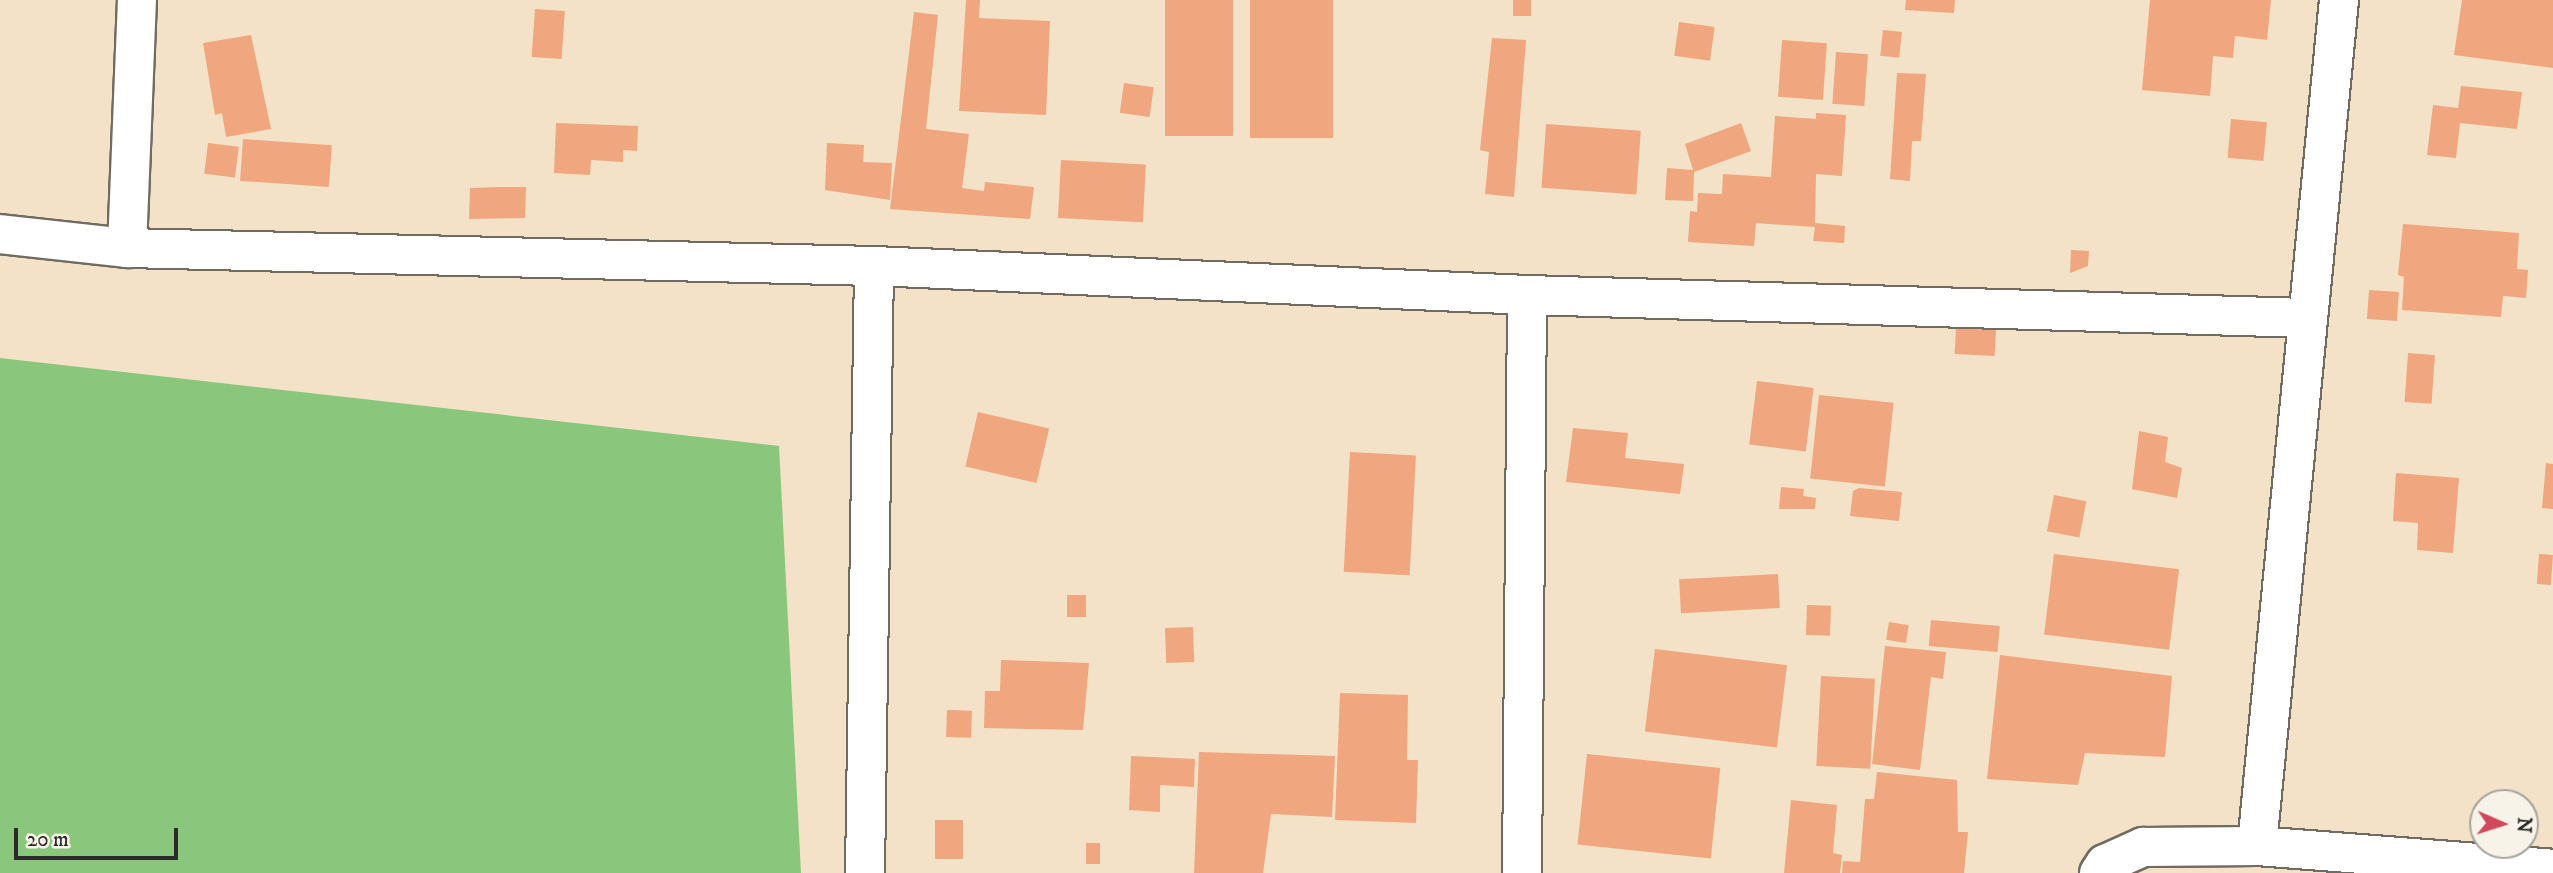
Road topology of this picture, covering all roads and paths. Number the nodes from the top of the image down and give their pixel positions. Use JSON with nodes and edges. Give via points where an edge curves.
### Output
{"nodes":[{"id":1,"x":138,"y":0,"type":"edge"},
{"id":2,"x":2339,"y":0,"type":"edge"},
{"id":3,"x":0,"y":234,"type":"edge"},
{"id":4,"x":127,"y":248,"type":"junction"},
{"id":5,"x":874,"y":266,"type":"junction"},
{"id":6,"x":1527,"y":295,"type":"junction"},
{"id":7,"x":2306,"y":318,"type":"junction"},
{"id":8,"x":2257,"y":846,"type":"junction"},
{"id":9,"x":2553,"y":869,"type":"edge"},
{"id":10,"x":865,"y":873,"type":"edge"},
{"id":11,"x":1522,"y":873,"type":"edge"},
{"id":12,"x":2099,"y":873,"type":"edge"}],
"edges":[{"from":1,"to":4,"type":"street"},
{"from":2,"to":7,"type":"street"},
{"from":3,"to":4,"type":"street"},
{"from":4,"to":5,"type":"street"},
{"from":5,"to":6,"type":"street"},
{"from":5,"to":10,"type":"street"},
{"from":6,"to":7,"type":"street"},
{"from":6,"to":11,"type":"street"},
{"from":7,"to":8,"type":"street"},
{"from":8,"to":9,"type":"street"},
{"from":8,"to":12,"type":"street","via":[[2143,846],[2105,864]]}]}
